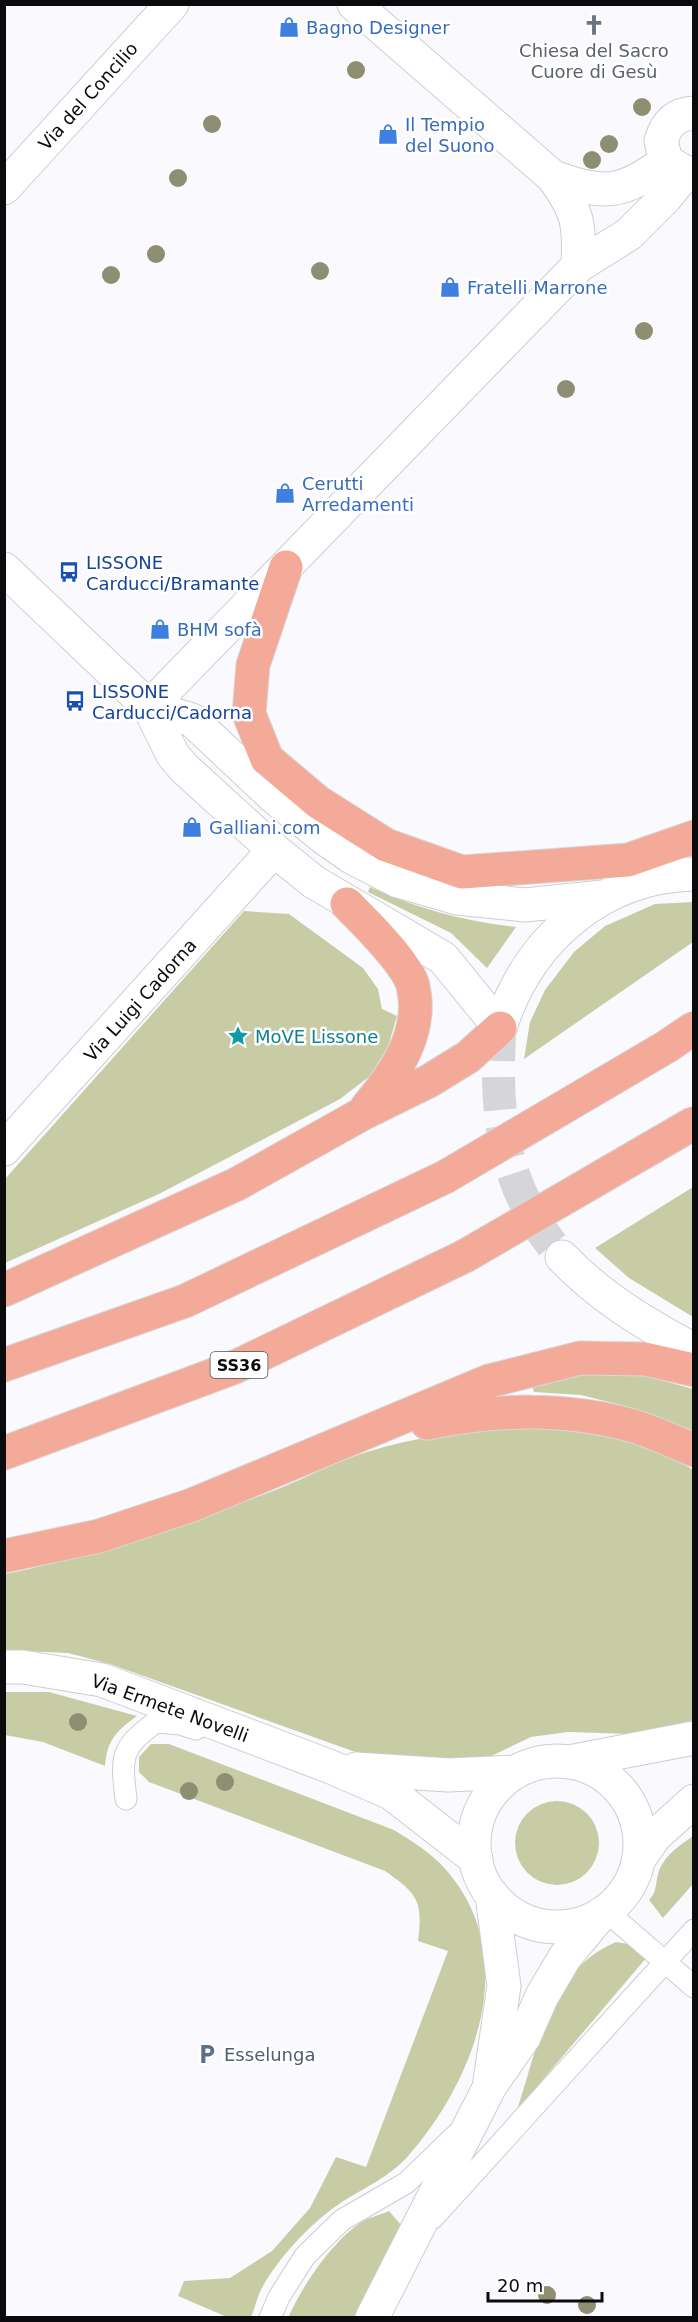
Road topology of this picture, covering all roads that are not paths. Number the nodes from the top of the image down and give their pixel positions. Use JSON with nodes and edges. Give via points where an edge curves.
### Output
{"nodes":[{"id":1,"x":172,"y":4,"type":"edge"},
{"id":2,"x":354,"y":4,"type":"edge"},
{"id":3,"x":693,"y":113,"type":"edge"},
{"id":4,"x":682,"y":168,"type":"edge"},
{"id":5,"x":553,"y":177,"type":"junction"},
{"id":6,"x":4,"y":188,"type":"edge"},
{"id":7,"x":578,"y":266,"type":"junction"},
{"id":8,"x":286,"y":567,"type":"junction"},
{"id":9,"x":4,"y":569,"type":"edge"},
{"id":10,"x":149,"y":706,"type":"junction"},
{"id":11,"x":693,"y":837,"type":"edge"},
{"id":12,"x":274,"y":850,"type":"junction"},
{"id":13,"x":693,"y":874,"type":"edge"},
{"id":14,"x":603,"y":897,"type":"junction"},
{"id":15,"x":347,"y":904,"type":"junction"},
{"id":16,"x":501,"y":1028,"type":"junction"},
{"id":17,"x":693,"y":1028,"type":"edge"},
{"id":18,"x":362,"y":1114,"type":"junction"},
{"id":19,"x":693,"y":1123,"type":"edge"},
{"id":20,"x":4,"y":1149,"type":"edge"},
{"id":21,"x":562,"y":1257,"type":"tunnel mouth"},
{"id":22,"x":4,"y":1290,"type":"edge"},
{"id":23,"x":693,"y":1350,"type":"edge"},
{"id":24,"x":4,"y":1365,"type":"edge"},
{"id":25,"x":693,"y":1370,"type":"edge"},
{"id":26,"x":355,"y":1437,"type":"junction"},
{"id":27,"x":693,"y":1450,"type":"edge"},
{"id":28,"x":4,"y":1453,"type":"edge"},
{"id":29,"x":4,"y":1556,"type":"edge"},
{"id":30,"x":4,"y":1667,"type":"edge"},
{"id":31,"x":693,"y":1738,"type":"edge"},
{"id":32,"x":318,"y":1762,"type":"junction"},
{"id":33,"x":568,"y":1762,"type":"junction"},
{"id":34,"x":516,"y":1772,"type":"junction"},
{"id":35,"x":126,"y":1799,"type":"dead end"},
{"id":36,"x":693,"y":1801,"type":"edge"},
{"id":37,"x":476,"y":1859,"type":"junction"},
{"id":38,"x":639,"y":1859,"type":"junction"},
{"id":39,"x":492,"y":1895,"type":"junction"},
{"id":40,"x":604,"y":1913,"type":"junction"},
{"id":41,"x":693,"y":1930,"type":"edge"},
{"id":42,"x":665,"y":1961,"type":"junction"},
{"id":43,"x":693,"y":1987,"type":"edge"},
{"id":44,"x":482,"y":2100,"type":"junction"},
{"id":45,"x":405,"y":2250,"type":"junction"},
{"id":46,"x":270,"y":2318,"type":"edge"},
{"id":47,"x":372,"y":2318,"type":"edge"}],
"edges":[{"from":1,"to":6,"type":"street","name":"Via del Concilio"},
{"from":2,"to":5,"type":"street"},
{"from":3,"to":4,"type":"street","via":[[677,117],[663,131],[661,141]]},
{"from":4,"to":5,"type":"street","via":[[615,188],[584,188]]},
{"from":4,"to":7,"type":"street","via":[[666,197],[629,234]]},
{"from":5,"to":7,"type":"street","via":[[572,204],[578,224]]},
{"from":7,"to":8,"type":"street"},
{"from":8,"to":10,"type":"street"},
{"from":8,"to":11,"type":"highway","via":[[253,665],[249,714],[267,759],[318,802],[386,845],[462,872],[628,860]]},
{"from":9,"to":10,"type":"street"},
{"from":10,"to":12,"type":"street","via":[[173,755],[184,768]]},
{"from":10,"to":14,"type":"street","via":[[192,720],[259,784],[324,838],[398,881],[457,898],[525,905]]},
{"from":12,"to":15,"type":"street"},
{"from":12,"to":20,"type":"street","name":"Via Luigi Cadorna"},
{"from":13,"to":14,"type":"street","via":[[644,881]]},
{"from":14,"to":16,"type":"street","via":[[535,954],[508,1004]]},
{"from":15,"to":16,"type":"street","via":[[443,958]]},
{"from":15,"to":18,"type":"highway","via":[[385,944],[413,984],[415,1010],[408,1047],[392,1079]]},
{"from":16,"to":18,"type":"highway","via":[[468,1057]]},
{"from":17,"to":24,"type":"highway","bridge":true,"via":[[445,1177],[185,1301]]},
{"from":18,"to":22,"type":"highway","via":[[237,1184]]},
{"from":19,"to":28,"type":"highway","number":"SS36","bridge":true,"via":[[465,1256],[235,1367]]},
{"from":21,"to":23,"type":"street","via":[[618,1306]]},
{"from":25,"to":26,"type":"highway","via":[[645,1359],[580,1358],[489,1381]]},
{"from":26,"to":27,"type":"highway","via":[[474,1413],[554,1412],[633,1426]]},
{"from":26,"to":29,"type":"highway","via":[[192,1505],[99,1536]]},
{"from":30,"to":32,"type":"street","name":"Via Ermete Novelli","via":[[102,1680]]},
{"from":31,"to":33,"type":"street"},
{"from":32,"to":34,"type":"street","name":"Via Ermete Novelli","via":[[448,1775]]},
{"from":32,"to":35,"type":"lane","via":[[265,1752],[180,1724],[156,1722],[133,1739],[122,1765]]},
{"from":32,"to":37,"type":"street","name":"Via Ermete Novelli","via":[[391,1793]]},
{"from":33,"to":34,"type":"street","via":[[548,1761]]},
{"from":33,"to":38,"type":"street","via":[[600,1772],[624,1794],[639,1828]]},
{"from":34,"to":37,"type":"street","via":[[495,1789],[481,1812],[475,1838]]},
{"from":36,"to":38,"type":"street","via":[[655,1836]]},
{"from":37,"to":39,"type":"street"},
{"from":38,"to":40,"type":"street","via":[[627,1888]]},
{"from":39,"to":40,"type":"street","via":[[517,1917],[547,1927],[578,1925]]},
{"from":39,"to":44,"type":"street","via":[[504,1986]]},
{"from":40,"to":42,"type":"lane"},
{"from":40,"to":44,"type":"street","via":[[565,1957],[524,2037]]},
{"from":41,"to":42,"type":"lane"},
{"from":42,"to":43,"type":"lane"},
{"from":42,"to":45,"type":"lane"},
{"from":44,"to":45,"type":"street"},
{"from":44,"to":46,"type":"lane","via":[[446,2146],[406,2183],[342,2220],[305,2256]]},
{"from":45,"to":47,"type":"street"}]}
